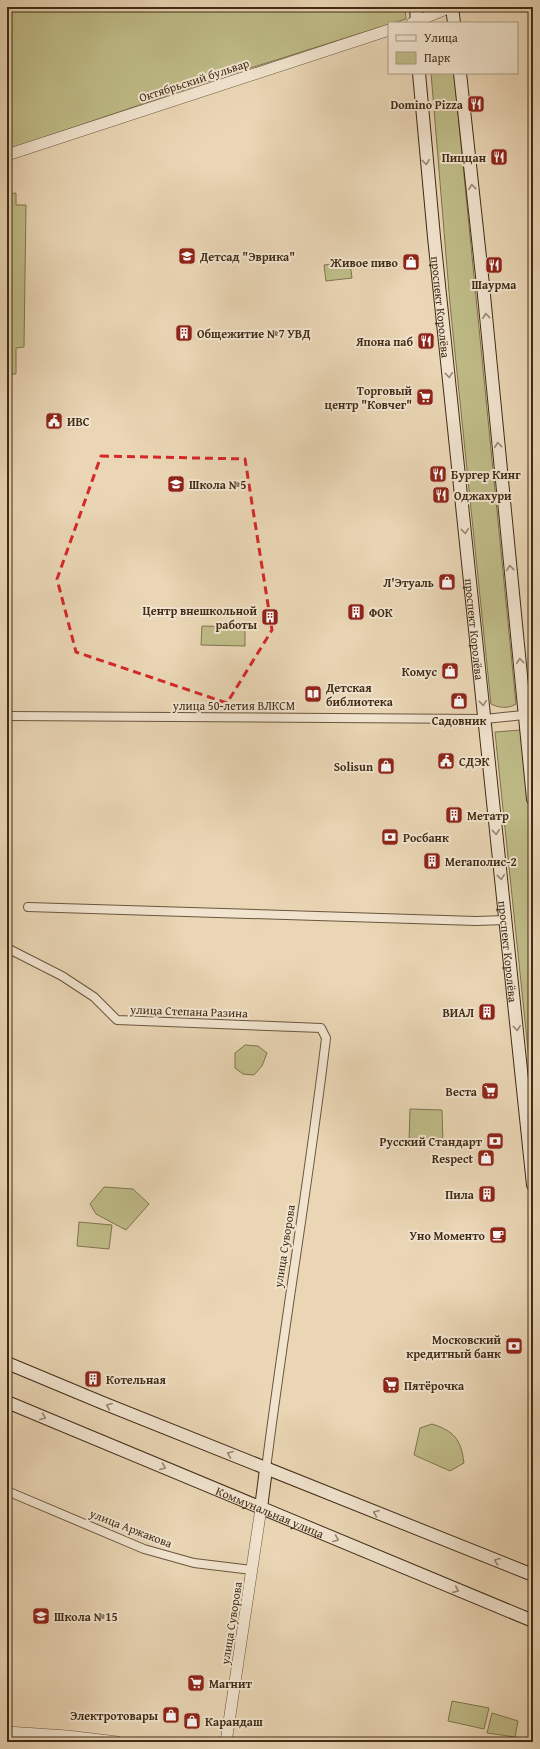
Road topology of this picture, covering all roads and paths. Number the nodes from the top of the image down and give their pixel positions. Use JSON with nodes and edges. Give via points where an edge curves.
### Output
{"nodes":[{"id":1,"x":416,"y":7,"type":"edge"},
{"id":2,"x":452,"y":7,"type":"edge"},
{"id":3,"x":415,"y":22,"type":"edge"},
{"id":4,"x":454,"y":22,"type":"edge"},
{"id":5,"x":388,"y":30,"type":"edge"},
{"id":6,"x":419,"y":74,"type":"edge"},
{"id":7,"x":460,"y":74,"type":"edge"},
{"id":8,"x":7,"y":155,"type":"edge"},
{"id":9,"x":529,"y":714,"type":"edge"},
{"id":10,"x":7,"y":716,"type":"edge"},
{"id":11,"x":485,"y":719,"type":"junction"},
{"id":12,"x":533,"y":799,"type":"edge"},
{"id":13,"x":28,"y":907,"type":"dead end"},
{"id":14,"x":506,"y":920,"type":"junction"},
{"id":15,"x":7,"y":948,"type":"edge"},
{"id":16,"x":321,"y":1028,"type":"joint"},
{"id":17,"x":533,"y":1185,"type":"edge"},
{"id":18,"x":7,"y":1363,"type":"edge"},
{"id":19,"x":7,"y":1402,"type":"edge"},
{"id":20,"x":266,"y":1469,"type":"junction"},
{"id":21,"x":7,"y":1491,"type":"edge"},
{"id":22,"x":261,"y":1508,"type":"junction"},
{"id":23,"x":252,"y":1570,"type":"junction"},
{"id":24,"x":533,"y":1575,"type":"edge"},
{"id":25,"x":533,"y":1621,"type":"edge"},
{"id":26,"x":7,"y":1732,"type":"edge"},
{"id":27,"x":117,"y":1742,"type":"edge"},
{"id":28,"x":226,"y":1742,"type":"edge"}],
"edges":[{"from":1,"to":3,"type":"main road"},
{"from":2,"to":3,"type":"street"},
{"from":2,"to":4,"type":"main road"},
{"from":5,"to":8,"type":"street","name":"Октябрьский бульвар"},
{"from":6,"to":11,"type":"main road","name":"проспект Королёва","one_way":true},
{"from":9,"to":7,"type":"main road","one_way":true},
{"from":9,"to":11,"type":"street","name":"улица 50-летия ВЛКСМ"},
{"from":9,"to":12,"type":"main road"},
{"from":10,"to":11,"type":"street","name":"улица 50-летия ВЛКСМ"},
{"from":11,"to":14,"type":"main road","name":"проспект Королёва","one_way":true},
{"from":13,"to":14,"type":"street"},
{"from":14,"to":17,"type":"main road","name":"проспект Королёва","one_way":true},
{"from":15,"to":16,"type":"street","name":"улица Степана Разина","via":[[62,976],[94,997],[117,1020]]},
{"from":16,"to":20,"type":"street","name":"улица Суворова","via":[[326,1038],[319,1102]]},
{"from":20,"to":18,"type":"main road","one_way":true},
{"from":19,"to":22,"type":"main road","name":"Коммунальная улица","one_way":true},
{"from":20,"to":22,"type":"main road"},
{"from":24,"to":20,"type":"main road","one_way":true},
{"from":21,"to":23,"type":"street","name":"улица Аржакова","via":[[144,1549],[194,1563]]},
{"from":22,"to":23,"type":"street","name":"улица Суворова"},
{"from":22,"to":25,"type":"main road","name":"Коммунальная улица","one_way":true},
{"from":23,"to":28,"type":"street","name":"улица Суворова"},
{"from":26,"to":27,"type":"street"}]}
